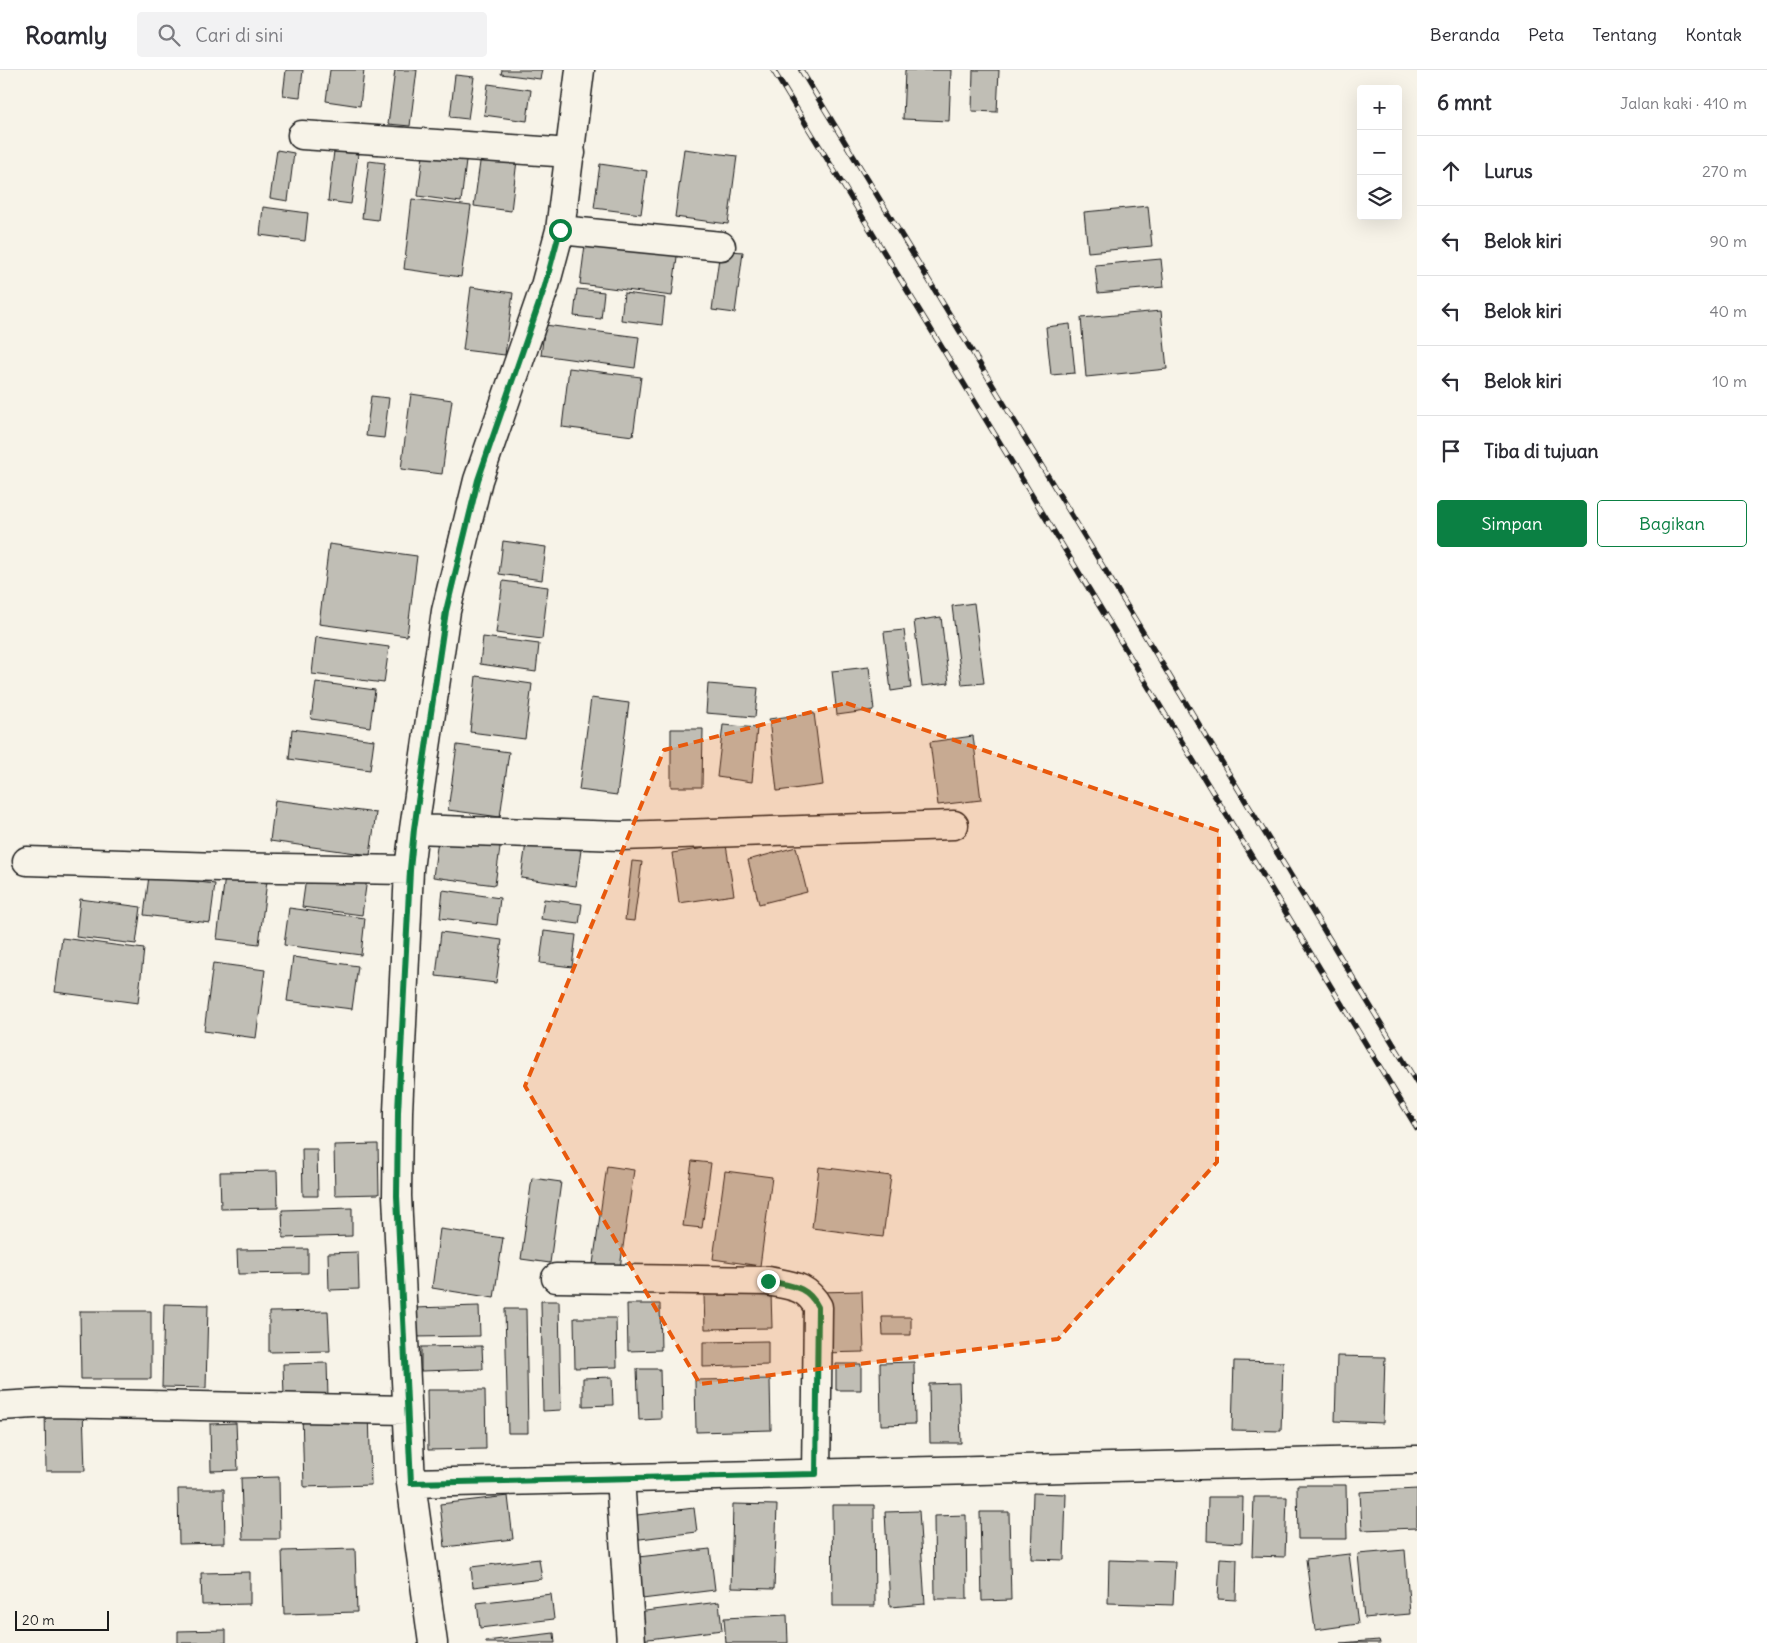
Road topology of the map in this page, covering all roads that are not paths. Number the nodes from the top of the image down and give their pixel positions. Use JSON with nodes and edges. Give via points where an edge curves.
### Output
{"nodes":[{"id":1,"x":580,"y":70,"type":"edge"},
{"id":2,"x":302,"y":135,"type":"dead end"},
{"id":3,"x":571,"y":153,"type":"junction"},
{"id":4,"x":560,"y":230,"type":"junction"},
{"id":5,"x":721,"y":246,"type":"dead end"},
{"id":6,"x":954,"y":825,"type":"dead end"},
{"id":7,"x":414,"y":829,"type":"junction"},
{"id":8,"x":27,"y":861,"type":"dead end"},
{"id":9,"x":410,"y":870,"type":"junction"},
{"id":10,"x":556,"y":1278,"type":"dead end"},
{"id":11,"x":0,"y":1406,"type":"edge"},
{"id":12,"x":406,"y":1410,"type":"junction"},
{"id":13,"x":1417,"y":1460,"type":"edge"},
{"id":14,"x":816,"y":1474,"type":"junction"},
{"id":15,"x":620,"y":1478,"type":"junction"},
{"id":16,"x":411,"y":1483,"type":"junction"},
{"id":17,"x":433,"y":1643,"type":"edge"},
{"id":18,"x":630,"y":1643,"type":"edge"}],
"edges":[{"from":1,"to":3,"type":"street"},
{"from":2,"to":3,"type":"street"},
{"from":3,"to":4,"type":"street"},
{"from":4,"to":5,"type":"street"},
{"from":4,"to":7,"type":"street","via":[[545,286],[476,489],[446,611]]},
{"from":6,"to":7,"type":"street","via":[[621,836]]},
{"from":7,"to":9,"type":"street"},
{"from":8,"to":9,"type":"street"},
{"from":9,"to":12,"type":"street","via":[[398,1102],[397,1196]]},
{"from":10,"to":14,"type":"street","via":[[768,1281],[800,1288],[812,1296],[818,1307]]},
{"from":11,"to":12,"type":"street","via":[[50,1403]]},
{"from":12,"to":16,"type":"street"},
{"from":13,"to":14,"type":"street"},
{"from":14,"to":15,"type":"street"},
{"from":15,"to":16,"type":"street"},
{"from":15,"to":18,"type":"street"},
{"from":16,"to":17,"type":"street"}]}
